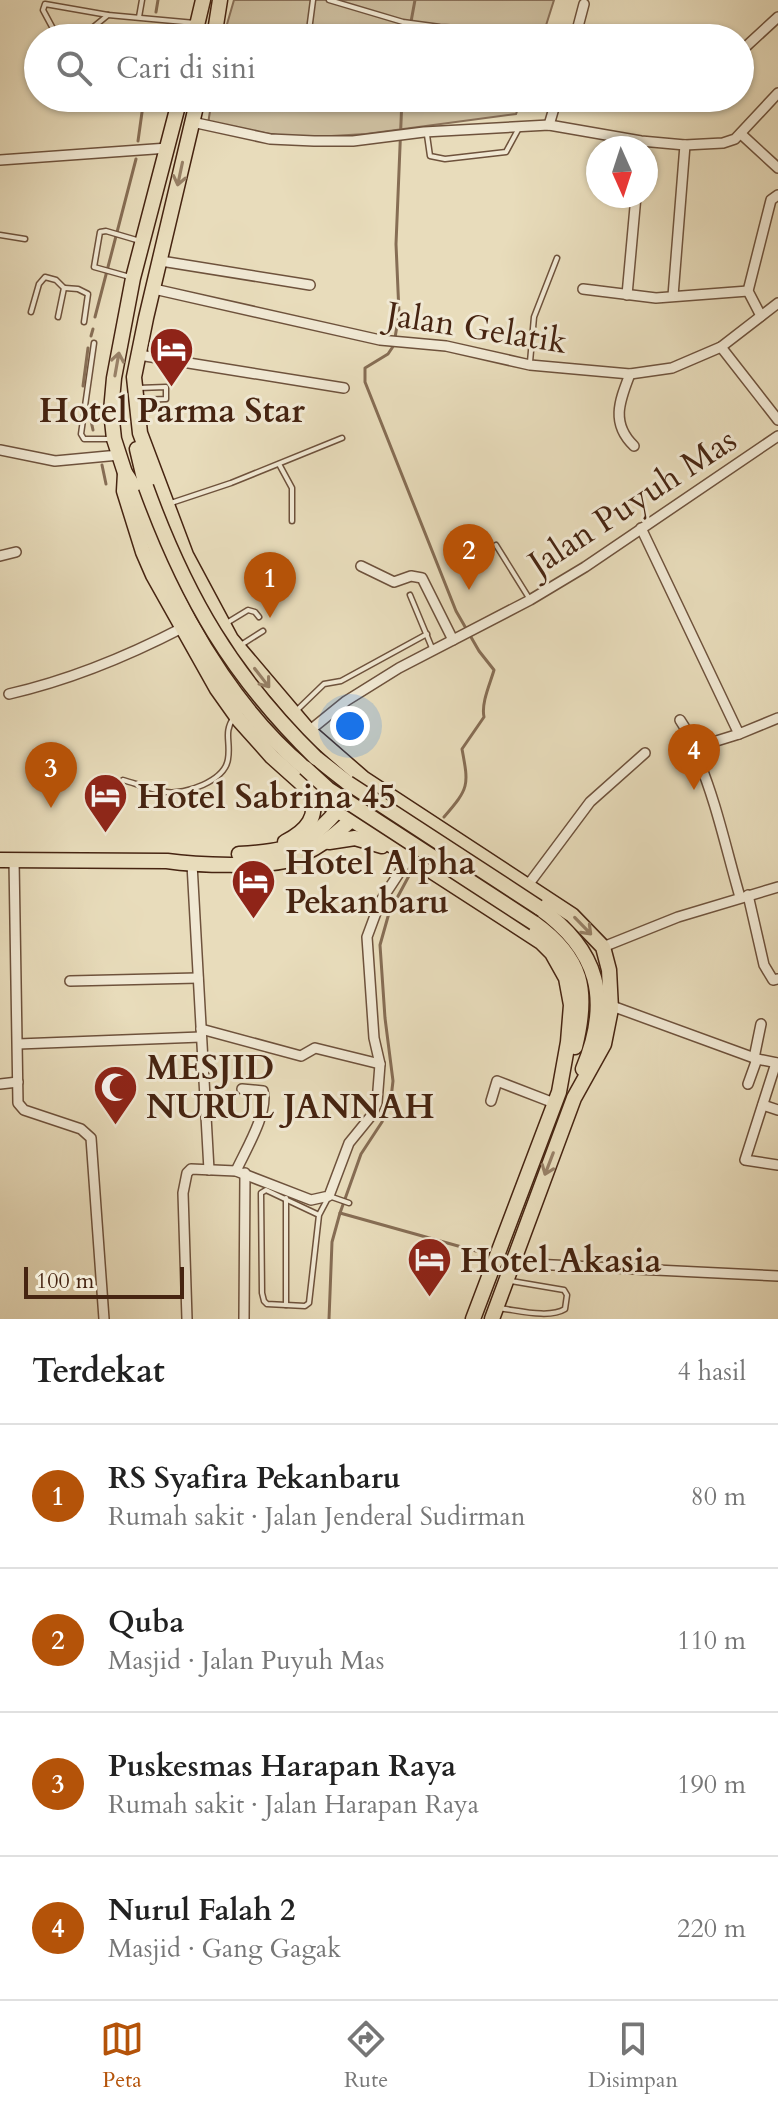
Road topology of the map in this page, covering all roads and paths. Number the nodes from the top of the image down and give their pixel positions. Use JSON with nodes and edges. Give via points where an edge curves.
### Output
{"nodes":[{"id":1,"x":142,"y":0,"type":"edge"},
{"id":2,"x":203,"y":0,"type":"edge"},
{"id":3,"x":220,"y":0,"type":"edge"},
{"id":4,"x":313,"y":0,"type":"edge"},
{"id":5,"x":329,"y":0,"type":"edge"},
{"id":6,"x":584,"y":4,"type":"dead end"},
{"id":7,"x":108,"y":15,"type":"junction"},
{"id":8,"x":139,"y":17,"type":"junction"},
{"id":9,"x":778,"y":17,"type":"edge"},
{"id":10,"x":50,"y":24,"type":"edge"},
{"id":11,"x":97,"y":24,"type":"edge"},
{"id":12,"x":168,"y":24,"type":"edge"},
{"id":13,"x":198,"y":24,"type":"edge"},
{"id":14,"x":216,"y":24,"type":"edge"},
{"id":15,"x":310,"y":24,"type":"edge"},
{"id":16,"x":418,"y":24,"type":"edge"},
{"id":17,"x":579,"y":24,"type":"edge"},
{"id":18,"x":754,"y":39,"type":"edge"},
{"id":19,"x":778,"y":93,"type":"edge"},
{"id":20,"x":177,"y":112,"type":"edge"},
{"id":21,"x":194,"y":112,"type":"edge"},
{"id":22,"x":553,"y":112,"type":"edge"},
{"id":23,"x":192,"y":122,"type":"junction"},
{"id":24,"x":549,"y":125,"type":"junction"},
{"id":25,"x":520,"y":126,"type":"junction"},
{"id":26,"x":425,"y":132,"type":"junction"},
{"id":27,"x":741,"y":134,"type":"junction"},
{"id":28,"x":600,"y":136,"type":"edge"},
{"id":29,"x":658,"y":145,"type":"edge"},
{"id":30,"x":685,"y":145,"type":"junction"},
{"id":31,"x":168,"y":148,"type":"junction"},
{"id":32,"x":0,"y":160,"type":"edge"},
{"id":33,"x":778,"y":168,"type":"edge"},
{"id":34,"x":778,"y":195,"type":"edge"},
{"id":35,"x":635,"y":208,"type":"edge"},
{"id":36,"x":0,"y":235,"type":"edge"},
{"id":37,"x":25,"y":239,"type":"dead end"},
{"id":38,"x":142,"y":241,"type":"junction"},
{"id":39,"x":557,"y":258,"type":"dead end"},
{"id":40,"x":161,"y":261,"type":"junction"},
{"id":41,"x":133,"y":278,"type":"junction"},
{"id":42,"x":310,"y":285,"type":"dead end"},
{"id":43,"x":64,"y":288,"type":"junction"},
{"id":44,"x":154,"y":289,"type":"junction"},
{"id":45,"x":583,"y":289,"type":"dead end"},
{"id":46,"x":748,"y":291,"type":"junction"},
{"id":47,"x":627,"y":295,"type":"junction"},
{"id":48,"x":673,"y":296,"type":"junction"},
{"id":49,"x":778,"y":303,"type":"edge"},
{"id":50,"x":31,"y":312,"type":"dead end"},
{"id":51,"x":761,"y":316,"type":"junction"},
{"id":52,"x":58,"y":317,"type":"dead end"},
{"id":53,"x":84,"y":322,"type":"dead end"},
{"id":54,"x":94,"y":343,"type":"dead end"},
{"id":55,"x":721,"y":347,"type":"junction"},
{"id":56,"x":139,"y":355,"type":"junction"},
{"id":57,"x":530,"y":365,"type":"junction"},
{"id":58,"x":630,"y":374,"type":"junction"},
{"id":59,"x":344,"y":388,"type":"dead end"},
{"id":60,"x":136,"y":394,"type":"junction"},
{"id":61,"x":778,"y":420,"type":"edge"},
{"id":62,"x":140,"y":433,"type":"junction"},
{"id":63,"x":778,"y":436,"type":"edge"},
{"id":64,"x":342,"y":438,"type":"dead end"},
{"id":65,"x":114,"y":439,"type":"junction"},
{"id":66,"x":634,"y":446,"type":"dead end"},
{"id":67,"x":0,"y":450,"type":"edge"},
{"id":68,"x":119,"y":455,"type":"junction"},
{"id":69,"x":279,"y":464,"type":"junction"},
{"id":70,"x":125,"y":473,"type":"junction"},
{"id":71,"x":141,"y":490,"type":"junction"},
{"id":72,"x":165,"y":505,"type":"junction"},
{"id":73,"x":292,"y":521,"type":"dead end"},
{"id":74,"x":641,"y":528,"type":"junction"},
{"id":75,"x":496,"y":545,"type":"dead end"},
{"id":76,"x":16,"y":552,"type":"dead end"},
{"id":77,"x":0,"y":556,"type":"edge"},
{"id":78,"x":361,"y":566,"type":"dead end"},
{"id":79,"x":410,"y":595,"type":"dead end"},
{"id":80,"x":530,"y":600,"type":"junction"},
{"id":81,"x":259,"y":617,"type":"dead end"},
{"id":82,"x":223,"y":625,"type":"junction"},
{"id":83,"x":182,"y":628,"type":"junction"},
{"id":84,"x":263,"y":631,"type":"dead end"},
{"id":85,"x":427,"y":634,"type":"junction"},
{"id":86,"x":457,"y":638,"type":"junction"},
{"id":87,"x":238,"y":647,"type":"junction"},
{"id":88,"x":433,"y":650,"type":"junction"},
{"id":89,"x":9,"y":694,"type":"dead end"},
{"id":90,"x":293,"y":713,"type":"junction"},
{"id":91,"x":236,"y":715,"type":"junction"},
{"id":92,"x":778,"y":718,"type":"edge"},
{"id":93,"x":680,"y":720,"type":"dead end"},
{"id":94,"x":309,"y":731,"type":"junction"},
{"id":95,"x":739,"y":734,"type":"junction"},
{"id":96,"x":697,"y":747,"type":"junction"},
{"id":97,"x":645,"y":753,"type":"dead end"},
{"id":98,"x":276,"y":761,"type":"junction"},
{"id":99,"x":363,"y":778,"type":"junction"},
{"id":100,"x":123,"y":780,"type":"dead end"},
{"id":101,"x":379,"y":789,"type":"junction"},
{"id":102,"x":310,"y":791,"type":"junction"},
{"id":103,"x":337,"y":810,"type":"junction"},
{"id":104,"x":353,"y":821,"type":"junction"},
{"id":105,"x":456,"y":839,"type":"junction"},
{"id":106,"x":307,"y":852,"type":"junction"},
{"id":107,"x":246,"y":854,"type":"junction"},
{"id":108,"x":405,"y":855,"type":"junction"},
{"id":109,"x":7,"y":860,"type":"edge"},
{"id":110,"x":167,"y":861,"type":"junction"},
{"id":111,"x":192,"y":864,"type":"junction"},
{"id":112,"x":433,"y":872,"type":"junction"},
{"id":113,"x":528,"y":885,"type":"junction"},
{"id":114,"x":778,"y":887,"type":"edge"},
{"id":115,"x":744,"y":896,"type":"junction"},
{"id":116,"x":603,"y":947,"type":"junction"},
{"id":117,"x":198,"y":978,"type":"junction"},
{"id":118,"x":778,"y":979,"type":"edge"},
{"id":119,"x":70,"y":981,"type":"dead end"},
{"id":120,"x":612,"y":1006,"type":"junction"},
{"id":121,"x":761,"y":1024,"type":"dead end"},
{"id":122,"x":201,"y":1033,"type":"junction"},
{"id":123,"x":18,"y":1044,"type":"junction"},
{"id":124,"x":756,"y":1059,"type":"junction"},
{"id":125,"x":777,"y":1063,"type":"edge"},
{"id":126,"x":380,"y":1064,"type":"junction"},
{"id":127,"x":18,"y":1082,"type":"junction"},
{"id":128,"x":0,"y":1084,"type":"edge"},
{"id":129,"x":748,"y":1084,"type":"dead end"},
{"id":130,"x":242,"y":1089,"type":"dead end"},
{"id":131,"x":566,"y":1092,"type":"junction"},
{"id":132,"x":491,"y":1101,"type":"dead end"},
{"id":133,"x":763,"y":1105,"type":"junction"},
{"id":134,"x":778,"y":1110,"type":"edge"},
{"id":135,"x":778,"y":1165,"type":"edge"},
{"id":136,"x":209,"y":1170,"type":"junction"},
{"id":137,"x":240,"y":1172,"type":"junction"},
{"id":138,"x":331,"y":1197,"type":"junction"},
{"id":139,"x":286,"y":1198,"type":"junction"},
{"id":140,"x":349,"y":1203,"type":"dead end"},
{"id":141,"x":319,"y":1215,"type":"junction"},
{"id":142,"x":512,"y":1263,"type":"junction"},
{"id":143,"x":778,"y":1276,"type":"edge"},
{"id":144,"x":506,"y":1280,"type":"junction"},
{"id":145,"x":286,"y":1305,"type":"junction"},
{"id":146,"x":494,"y":1313,"type":"edge"},
{"id":147,"x":104,"y":1319,"type":"edge"},
{"id":148,"x":187,"y":1319,"type":"edge"},
{"id":149,"x":244,"y":1319,"type":"edge"},
{"id":150,"x":473,"y":1319,"type":"edge"}],
"edges":[{"from":1,"to":8,"type":"lane"},
{"from":2,"to":13,"type":"main road"},
{"from":3,"to":14,"type":"main road"},
{"from":4,"to":15,"type":"lane"},
{"from":5,"to":16,"type":"lane"},
{"from":6,"to":17,"type":"street"},
{"from":7,"to":8,"type":"lane"},
{"from":7,"to":10,"type":"lane","via":[[44,4]]},
{"from":7,"to":11,"type":"lane"},
{"from":8,"to":12,"type":"lane"},
{"from":9,"to":18,"type":"street"},
{"from":19,"to":27,"type":"street"},
{"from":20,"to":31,"type":"main road"},
{"from":21,"to":23,"type":"main road"},
{"from":22,"to":24,"type":"street"},
{"from":23,"to":26,"type":"street","via":[[270,139],[353,141]]},
{"from":23,"to":40,"type":"main road","one_way":true},
{"from":24,"to":25,"type":"street"},
{"from":24,"to":28,"type":"street"},
{"from":25,"to":26,"type":"street"},
{"from":25,"to":26,"type":"lane","via":[[506,152],[445,159],[430,156]]},
{"from":27,"to":30,"type":"street","via":[[726,143]]},
{"from":27,"to":33,"type":"street"},
{"from":29,"to":30,"type":"street"},
{"from":30,"to":48,"type":"street"},
{"from":31,"to":32,"type":"street"},
{"from":31,"to":38,"type":"main road"},
{"from":34,"to":46,"type":"street","via":[[771,200]]},
{"from":35,"to":47,"type":"street"},
{"from":36,"to":37,"type":"lane"},
{"from":38,"to":41,"type":"main road"},
{"from":38,"to":41,"type":"lane","via":[[100,232],[93,265]]},
{"from":39,"to":57,"type":"lane","via":[[534,317]]},
{"from":40,"to":42,"type":"street"},
{"from":40,"to":44,"type":"main road"},
{"from":65,"to":41,"type":"main road","one_way":true,"via":[[113,387]]},
{"from":43,"to":50,"type":"lane","via":[[56,280],[41,279]]},
{"from":43,"to":52,"type":"lane"},
{"from":43,"to":53,"type":"lane","via":[[88,294]]},
{"from":44,"to":56,"type":"main road"},
{"from":44,"to":57,"type":"street","name":"Jalan Gelatik","via":[[380,340],[446,346]]},
{"from":45,"to":47,"type":"street"},
{"from":46,"to":48,"type":"street"},
{"from":46,"to":51,"type":"street"},
{"from":47,"to":48,"type":"street"},
{"from":49,"to":51,"type":"street","name":"Jalan Gelatik"},
{"from":51,"to":55,"type":"street","name":"Jalan Gelatik"},
{"from":54,"to":65,"type":"lane","via":[[81,434],[84,439]]},
{"from":55,"to":58,"type":"street","name":"Jalan Gelatik","via":[[672,368]]},
{"from":55,"to":61,"type":"street"},
{"from":56,"to":59,"type":"street"},
{"from":56,"to":60,"type":"main road"},
{"from":57,"to":58,"type":"street","name":"Jalan Gelatik"},
{"from":58,"to":66,"type":"street","via":[[618,417],[621,431]]},
{"from":60,"to":60,"type":"lane","via":[[166,387],[166,399]]},
{"from":60,"to":62,"type":"main road"},
{"from":62,"to":71,"type":"main road"},
{"from":62,"to":72,"type":"main road"},
{"from":63,"to":74,"type":"street","name":"Jalan Puyuh Mas"},
{"from":64,"to":69,"type":"lane"},
{"from":65,"to":68,"type":"main road"},
{"from":67,"to":68,"type":"street","via":[[55,461]]},
{"from":68,"to":70,"type":"main road"},
{"from":69,"to":72,"type":"lane"},
{"from":69,"to":73,"type":"lane","via":[[292,488]]},
{"from":70,"to":71,"type":"main road"},
{"from":70,"to":83,"type":"main road","via":[[125,495],[143,552]]},
{"from":71,"to":131,"type":"main road","bridge":true,"via":[[207,622],[295,738],[348,783],[552,917],[580,946],[596,979],[598,1005],[591,1046]]},
{"from":72,"to":82,"type":"main road"},
{"from":74,"to":80,"type":"street","name":"Jalan Puyuh Mas"},
{"from":74,"to":95,"type":"street"},
{"from":75,"to":80,"type":"lane"},
{"from":76,"to":77,"type":"street"},
{"from":78,"to":86,"type":"street","via":[[392,582],[422,578]]},
{"from":79,"to":85,"type":"lane"},
{"from":80,"to":86,"type":"street","name":"Jalan Puyuh Mas"},
{"from":81,"to":82,"type":"lane","via":[[248,610]]},
{"from":82,"to":87,"type":"main road"},
{"from":83,"to":89,"type":"street","via":[[88,671]]},
{"from":83,"to":91,"type":"main road"},
{"from":84,"to":87,"type":"lane"},
{"from":85,"to":88,"type":"lane"},
{"from":85,"to":90,"type":"lane","via":[[341,681],[324,684]]},
{"from":86,"to":88,"type":"street","name":"Jalan Puyuh Mas"},
{"from":87,"to":90,"type":"main road","one_way":true},
{"from":88,"to":94,"type":"street","name":"Jalan Puyuh Mas","via":[[346,701]]},
{"from":90,"to":94,"type":"main road"},
{"from":91,"to":98,"type":"main road"},
{"from":91,"to":100,"type":"lane","via":[[227,727],[228,760],[217,776],[188,791],[167,793]]},
{"from":92,"to":95,"type":"street"},
{"from":93,"to":96,"type":"street"},
{"from":94,"to":98,"type":"main road","via":[[316,752],[311,765],[297,769]]},
{"from":94,"to":99,"type":"main road"},
{"from":95,"to":96,"type":"street"},
{"from":96,"to":115,"type":"street"},
{"from":97,"to":113,"type":"street","via":[[590,802]]},
{"from":98,"to":102,"type":"main road"},
{"from":99,"to":101,"type":"main road"},
{"from":99,"to":103,"type":"main road"},
{"from":101,"to":104,"type":"main road"},
{"from":101,"to":105,"type":"main road"},
{"from":102,"to":103,"type":"main road"},
{"from":102,"to":107,"type":"main road","via":[[314,815],[303,830],[286,842]]},
{"from":103,"to":104,"type":"main road"},
{"from":103,"to":107,"type":"main road","via":[[298,845]]},
{"from":104,"to":106,"type":"main road"},
{"from":104,"to":108,"type":"main road"},
{"from":105,"to":112,"type":"main road","via":[[441,838],[420,825],[407,830],[405,841],[428,859]]},
{"from":105,"to":113,"type":"main road"},
{"from":106,"to":108,"type":"main road","via":[[355,838]]},
{"from":106,"to":111,"type":"main road","via":[[277,862]]},
{"from":107,"to":110,"type":"main road"},
{"from":108,"to":112,"type":"main road"},
{"from":108,"to":126,"type":"street","via":[[367,937]]},
{"from":109,"to":110,"type":"main road"},
{"from":109,"to":123,"type":"street"},
{"from":110,"to":111,"type":"main road"},
{"from":111,"to":117,"type":"street"},
{"from":112,"to":131,"type":"main road","via":[[531,934],[560,965],[571,1022]]},
{"from":113,"to":116,"type":"main road","one_way":true,"via":[[572,915]]},
{"from":114,"to":115,"type":"street"},
{"from":115,"to":116,"type":"street"},
{"from":115,"to":118,"type":"street","via":[[764,965],[773,980]]},
{"from":116,"to":120,"type":"main road"},
{"from":117,"to":119,"type":"street"},
{"from":117,"to":122,"type":"street"},
{"from":120,"to":124,"type":"street"},
{"from":120,"to":131,"type":"main road","via":[[599,1055]]},
{"from":121,"to":124,"type":"street"},
{"from":122,"to":123,"type":"street"},
{"from":122,"to":126,"type":"street","via":[[301,1056],[315,1048]]},
{"from":122,"to":136,"type":"street"},
{"from":123,"to":127,"type":"street"},
{"from":124,"to":125,"type":"street"},
{"from":124,"to":129,"type":"street"},
{"from":125,"to":133,"type":"street"},
{"from":126,"to":138,"type":"street","via":[[377,1103],[349,1143]]},
{"from":127,"to":128,"type":"street"},
{"from":127,"to":147,"type":"street","via":[[21,1107],[81,1129],[91,1138]]},
{"from":130,"to":137,"type":"street","via":[[263,1091],[265,1097]]},
{"from":131,"to":132,"type":"street","via":[[497,1081]]},
{"from":131,"to":142,"type":"main road","one_way":true},
{"from":131,"to":150,"type":"main road"},
{"from":133,"to":134,"type":"street"},
{"from":133,"to":135,"type":"street","via":[[745,1160]]},
{"from":136,"to":137,"type":"street"},
{"from":136,"to":148,"type":"street","via":[[191,1169],[185,1177]]},
{"from":137,"to":138,"type":"street","via":[[311,1200]]},
{"from":137,"to":149,"type":"street"},
{"from":138,"to":140,"type":"lane"},
{"from":138,"to":141,"type":"lane"},
{"from":139,"to":141,"type":"lane"},
{"from":139,"to":145,"type":"lane"},
{"from":139,"to":145,"type":"lane","via":[[261,1193],[262,1296],[267,1304]]},
{"from":141,"to":145,"type":"lane","via":[[309,1303]]},
{"from":142,"to":143,"type":"street"},
{"from":142,"to":144,"type":"main road"},
{"from":144,"to":146,"type":"main road"},
{"from":144,"to":146,"type":"lane","via":[[564,1290],[565,1309],[550,1314]]}]}
